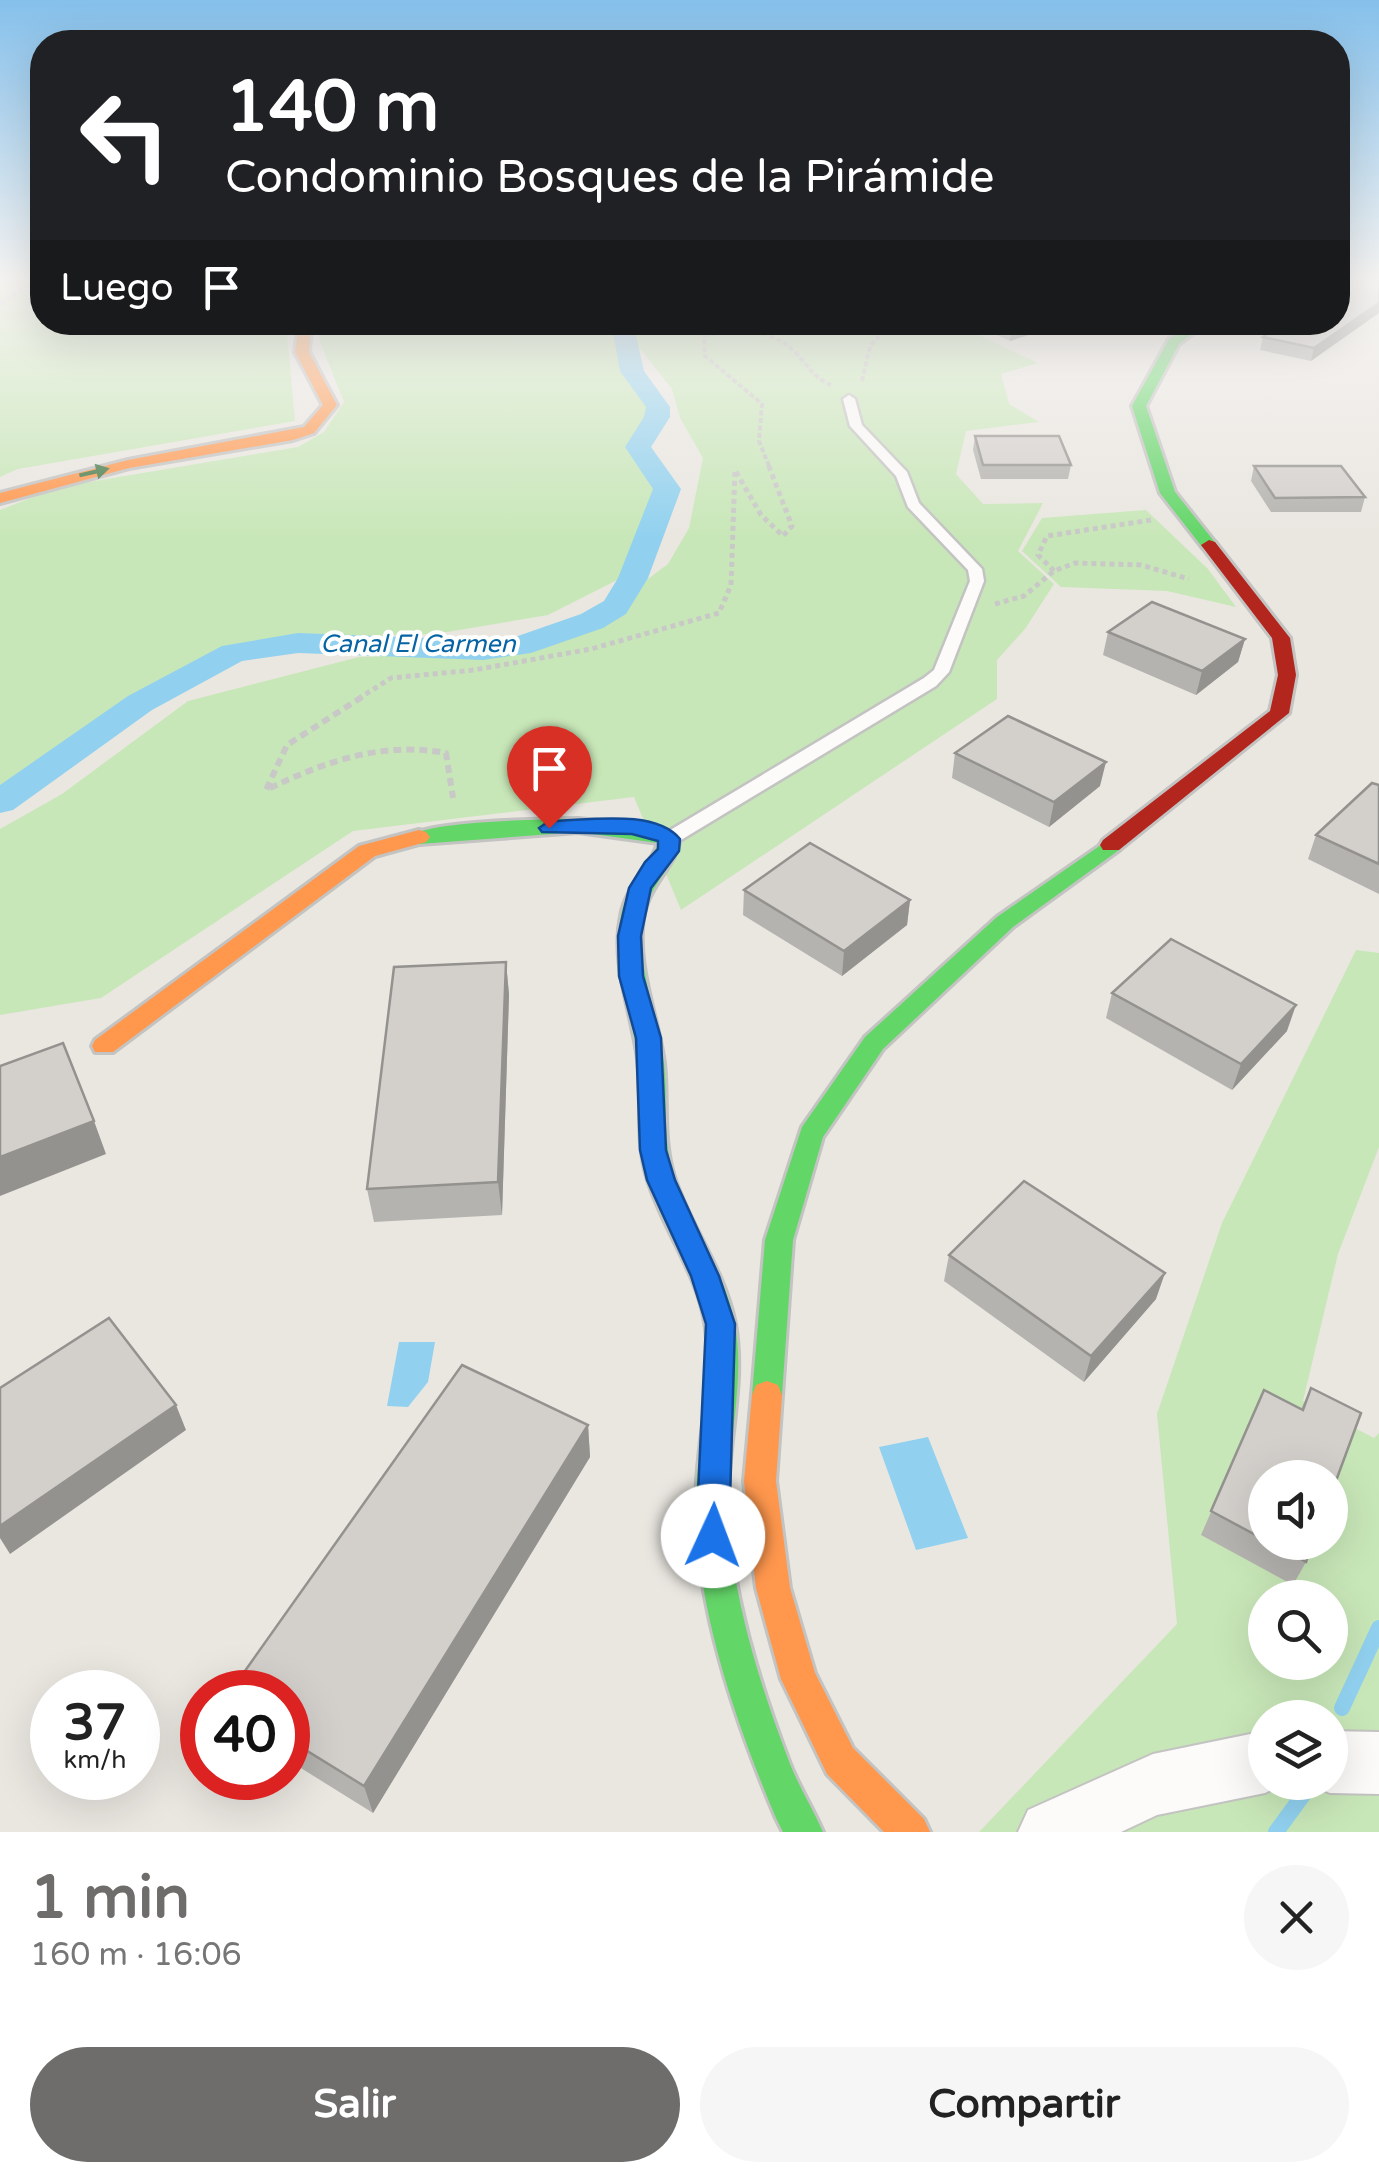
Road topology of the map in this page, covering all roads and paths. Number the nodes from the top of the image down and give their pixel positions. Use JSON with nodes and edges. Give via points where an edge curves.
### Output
{"nodes":[{"id":1,"x":309,"y":365,"type":"edge"},
{"id":2,"x":716,"y":365,"type":"edge"},
{"id":3,"x":807,"y":365,"type":"edge"},
{"id":4,"x":865,"y":365,"type":"edge"},
{"id":5,"x":1162,"y":365,"type":"edge"},
{"id":6,"x":849,"y":400,"type":"junction"},
{"id":7,"x":0,"y":498,"type":"edge"},
{"id":8,"x":1152,"y":520,"type":"dead end"},
{"id":9,"x":1054,"y":572,"type":"junction"},
{"id":10,"x":1205,"y":585,"type":"dead end"},
{"id":11,"x":965,"y":612,"type":"junction"},
{"id":12,"x":450,"y":777,"type":"dead end"},
{"id":13,"x":669,"y":839,"type":"junction"},
{"id":14,"x":104,"y":1046,"type":"dead end"},
{"id":15,"x":1348,"y":1762,"type":"edge"},
{"id":16,"x":1379,"y":1762,"type":"edge"},
{"id":17,"x":1248,"y":1765,"type":"edge"},
{"id":18,"x":804,"y":1832,"type":"edge"},
{"id":19,"x":911,"y":1832,"type":"edge"},
{"id":20,"x":1050,"y":1832,"type":"edge"}],
"edges":[{"from":7,"to":1,"type":"street","one_way":true,"via":[[100,470],[309,430],[330,405]]},
{"from":2,"to":12,"type":"path","via":[[762,404],[759,442],[792,526],[783,536],[771,530],[735,470],[731,585],[719,614],[591,649],[391,678],[287,745],[266,790],[319,764],[384,750],[446,754]]},
{"from":3,"to":6,"type":"path","via":[[814,378]]},
{"from":4,"to":6,"type":"path","via":[[859,392]]},
{"from":5,"to":19,"type":"street","via":[[1140,406],[1168,493],[1281,638],[1287,675],[1279,713],[1004,922],[874,1043],[811,1134],[779,1240],[760,1482],[774,1588],[799,1679],[840,1760]]},
{"from":6,"to":11,"type":"lane","via":[[856,426],[902,475],[913,504],[975,568]]},
{"from":8,"to":9,"type":"path","via":[[1047,536],[1038,555]]},
{"from":9,"to":10,"type":"path","via":[[1110,562]]},
{"from":9,"to":11,"type":"path","via":[[1024,596]]},
{"from":11,"to":13,"type":"lane","via":[[941,672],[930,682]]},
{"from":13,"to":14,"type":"street","via":[[632,827],[397,840],[367,851]]},
{"from":13,"to":18,"type":"street","via":[[668,851],[640,888],[629,936],[631,976],[648,1038],[653,1150],[720,1324],[713,1536],[740,1666]]},
{"from":15,"to":16,"type":"street"},
{"from":17,"to":20,"type":"street","via":[[1153,1785]]}]}
